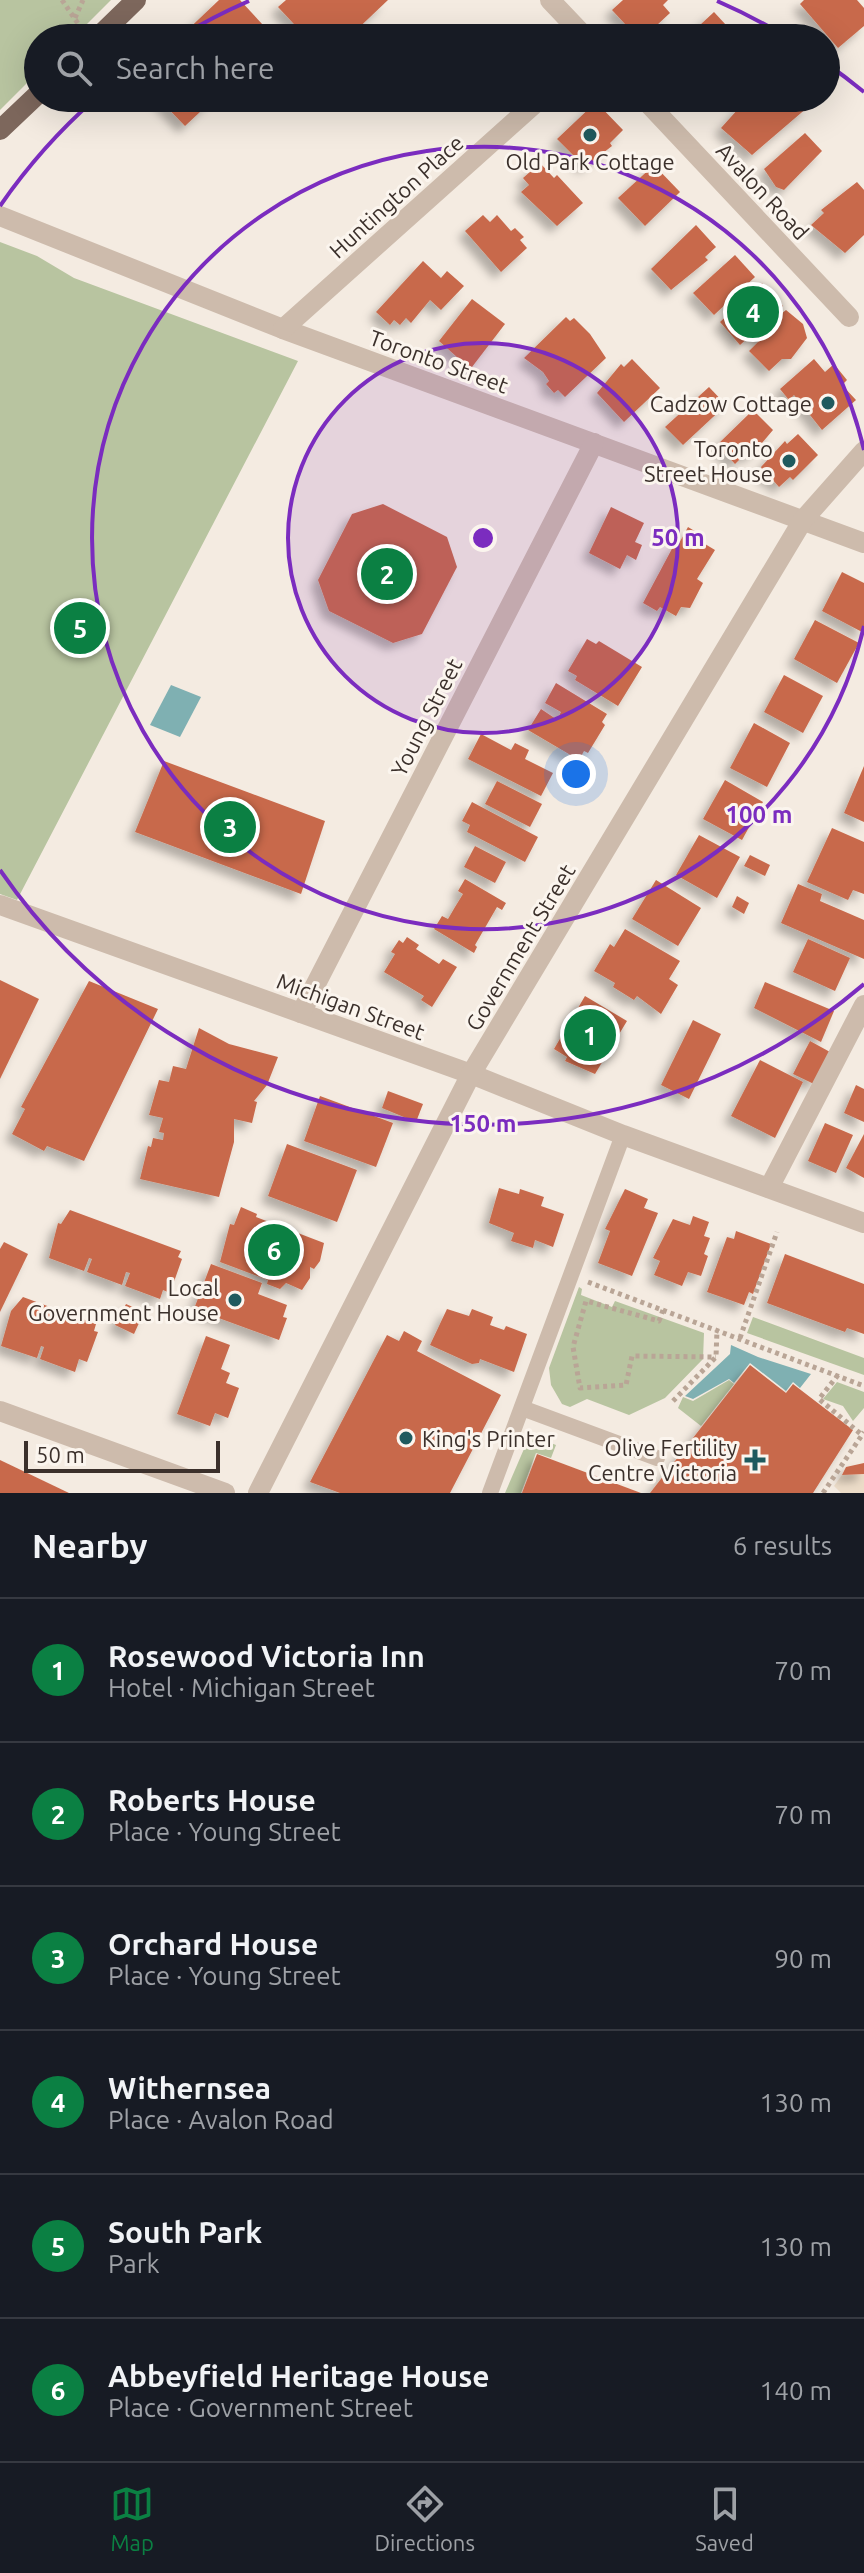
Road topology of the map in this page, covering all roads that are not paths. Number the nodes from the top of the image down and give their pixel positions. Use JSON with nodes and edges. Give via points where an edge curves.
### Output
{"nodes":[{"id":1,"x":136,"y":0,"type":"edge"},
{"id":2,"x":550,"y":0,"type":"edge"},
{"id":3,"x":103,"y":24,"type":"edge"},
{"id":4,"x":573,"y":24,"type":"edge"},
{"id":5,"x":24,"y":107,"type":"edge"},
{"id":6,"x":525,"y":112,"type":"edge"},
{"id":7,"x":656,"y":112,"type":"edge"},
{"id":8,"x":0,"y":130,"type":"edge"},
{"id":9,"x":0,"y":216,"type":"edge"},
{"id":10,"x":849,"y":317,"type":"dead end"},
{"id":11,"x":283,"y":329,"type":"junction"},
{"id":12,"x":594,"y":443,"type":"junction"},
{"id":13,"x":864,"y":451,"type":"edge"},
{"id":14,"x":803,"y":520,"type":"junction"},
{"id":15,"x":864,"y":543,"type":"edge"},
{"id":16,"x":0,"y":905,"type":"edge"},
{"id":17,"x":864,"y":1005,"type":"edge"},
{"id":18,"x":301,"y":1013,"type":"junction"},
{"id":19,"x":471,"y":1074,"type":"junction"},
{"id":20,"x":623,"y":1135,"type":"junction"},
{"id":21,"x":769,"y":1188,"type":"junction"},
{"id":22,"x":864,"y":1223,"type":"edge"},
{"id":23,"x":522,"y":1408,"type":"junction"},
{"id":24,"x":0,"y":1411,"type":"edge"},
{"id":25,"x":657,"y":1458,"type":"dead end"},
{"id":26,"x":225,"y":1493,"type":"edge"},
{"id":27,"x":258,"y":1493,"type":"edge"},
{"id":28,"x":490,"y":1493,"type":"edge"}],
"edges":[{"from":1,"to":3,"type":"main road"},
{"from":2,"to":4,"type":"street"},
{"from":5,"to":8,"type":"main road"},
{"from":6,"to":11,"type":"street","name":"Huntington Place"},
{"from":7,"to":10,"type":"street","name":"Avalon Road"},
{"from":9,"to":11,"type":"street","name":"Toronto Street"},
{"from":11,"to":12,"type":"street","name":"Toronto Street"},
{"from":12,"to":14,"type":"street","name":"Toronto Street"},
{"from":12,"to":18,"type":"street","name":"Young Street"},
{"from":13,"to":14,"type":"street","name":"Government Street"},
{"from":14,"to":15,"type":"street","name":"Toronto Street"},
{"from":14,"to":19,"type":"street","name":"Government Street"},
{"from":16,"to":18,"type":"street","name":"Michigan Street"},
{"from":17,"to":21,"type":"street"},
{"from":18,"to":19,"type":"street","name":"Michigan Street"},
{"from":19,"to":20,"type":"street","name":"Michigan Street"},
{"from":19,"to":27,"type":"street","name":"Government Street"},
{"from":20,"to":21,"type":"street","name":"Michigan Street"},
{"from":20,"to":23,"type":"lane"},
{"from":21,"to":22,"type":"street","name":"Michigan Street"},
{"from":23,"to":25,"type":"lane"},
{"from":23,"to":28,"type":"lane"},
{"from":24,"to":26,"type":"street"}]}
